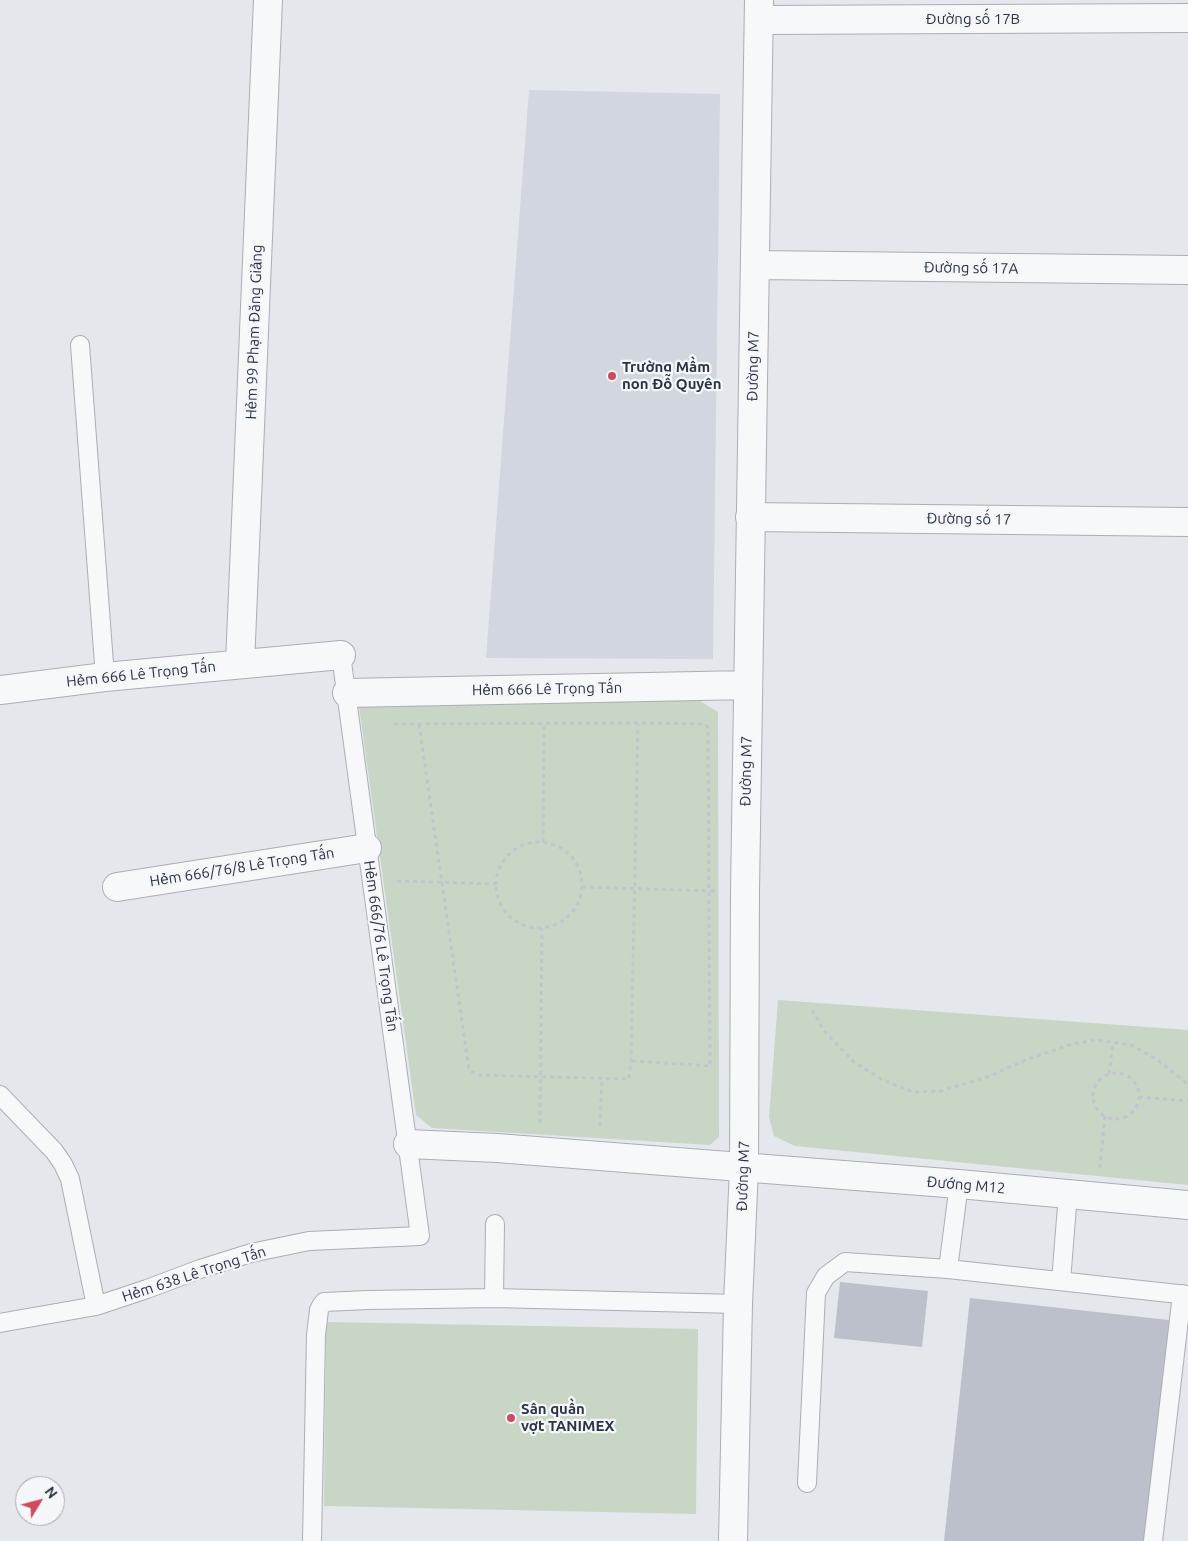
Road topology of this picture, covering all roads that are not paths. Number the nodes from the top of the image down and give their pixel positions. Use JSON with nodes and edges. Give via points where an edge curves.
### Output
{"nodes":[{"id":1,"x":268,"y":0,"type":"edge"},
{"id":2,"x":759,"y":10,"type":"edge"},
{"id":3,"x":1188,"y":18,"type":"edge"},
{"id":4,"x":755,"y":265,"type":"junction"},
{"id":5,"x":1188,"y":270,"type":"edge"},
{"id":6,"x":80,"y":345,"type":"dead end"},
{"id":7,"x":750,"y":517,"type":"junction"},
{"id":8,"x":1188,"y":522,"type":"edge"},
{"id":9,"x":341,"y":655,"type":"joint"},
{"id":10,"x":240,"y":664,"type":"junction"},
{"id":11,"x":105,"y":677,"type":"junction"},
{"id":12,"x":748,"y":686,"type":"junction"},
{"id":13,"x":0,"y":690,"type":"edge"},
{"id":14,"x":346,"y":693,"type":"junction"},
{"id":15,"x":367,"y":848,"type":"junction"},
{"id":16,"x":117,"y":887,"type":"dead end"},
{"id":17,"x":0,"y":1096,"type":"edge"},
{"id":18,"x":408,"y":1144,"type":"junction"},
{"id":19,"x":744,"y":1168,"type":"junction"},
{"id":20,"x":959,"y":1184,"type":"junction"},
{"id":21,"x":1068,"y":1194,"type":"junction"},
{"id":22,"x":1188,"y":1205,"type":"edge"},
{"id":23,"x":495,"y":1224,"type":"dead end"},
{"id":24,"x":420,"y":1236,"type":"joint"},
{"id":25,"x":948,"y":1269,"type":"junction"},
{"id":26,"x":1061,"y":1281,"type":"junction"},
{"id":27,"x":1185,"y":1295,"type":"edge"},
{"id":28,"x":494,"y":1298,"type":"junction"},
{"id":29,"x":738,"y":1304,"type":"junction"},
{"id":30,"x":96,"y":1306,"type":"junction"},
{"id":31,"x":0,"y":1323,"type":"edge"},
{"id":32,"x":807,"y":1483,"type":"dead end"},
{"id":33,"x":312,"y":1541,"type":"edge"},
{"id":34,"x":733,"y":1541,"type":"edge"},
{"id":35,"x":1152,"y":1541,"type":"edge"}],
"edges":[{"from":1,"to":10,"type":"street","name":"Hẻm 99 Phạm Đăng Giảng"},
{"from":2,"to":3,"type":"street","name":"Đường số 17B"},
{"from":2,"to":4,"type":"street","name":"Đường M7"},
{"from":4,"to":5,"type":"street","name":"Đường số 17A"},
{"from":4,"to":7,"type":"street","name":"Đường M7"},
{"from":6,"to":11,"type":"lane"},
{"from":7,"to":8,"type":"street","name":"Đường số 17"},
{"from":7,"to":12,"type":"street","name":"Đường M7"},
{"from":9,"to":10,"type":"street","name":"Hẻm 666 Lê Trọng Tấn"},
{"from":9,"to":14,"type":"lane","name":"Hẻm 666/76 Lê Trọng Tấn"},
{"from":10,"to":11,"type":"street","name":"Hẻm 666 Lê Trọng Tấn"},
{"from":11,"to":13,"type":"street","name":"Hẻm 666 Lê Trọng Tấn"},
{"from":12,"to":14,"type":"street","name":"Hẻm 666 Lê Trọng Tấn"},
{"from":12,"to":19,"type":"street","name":"Đường M7"},
{"from":14,"to":15,"type":"lane","name":"Hẻm 666/76 Lê Trọng Tấn"},
{"from":15,"to":16,"type":"street","name":"Hẻm 666/76/8 Lê Trọng Tấn"},
{"from":15,"to":18,"type":"lane","name":"Hẻm 666/76 Lê Trọng Tấn"},
{"from":17,"to":30,"type":"lane","via":[[54,1151],[70,1179]]},
{"from":18,"to":19,"type":"street","name":"Đướng M12"},
{"from":18,"to":24,"type":"lane","name":"Hẻm 666/76 Lê Trọng Tấn"},
{"from":19,"to":20,"type":"street","name":"Đướng M12"},
{"from":19,"to":29,"type":"street","name":"Đường M7"},
{"from":20,"to":21,"type":"street","name":"Đướng M12"},
{"from":20,"to":25,"type":"lane"},
{"from":21,"to":22,"type":"street","name":"Đướng M12"},
{"from":21,"to":26,"type":"lane"},
{"from":23,"to":28,"type":"lane"},
{"from":24,"to":30,"type":"lane","name":"Hẻm 638 Lê Trọng Tấn","via":[[309,1241],[251,1253]]},
{"from":25,"to":26,"type":"lane"},
{"from":25,"to":32,"type":"lane","via":[[845,1262],[826,1276],[816,1292]]},
{"from":26,"to":27,"type":"lane"},
{"from":27,"to":35,"type":"lane"},
{"from":28,"to":29,"type":"lane"},
{"from":28,"to":33,"type":"lane","via":[[324,1302],[321,1306],[316,1335]]},
{"from":29,"to":34,"type":"street","name":"Đường M7"},
{"from":30,"to":31,"type":"lane","name":"Hẻm 638 Lê Trọng Tấn"}]}
